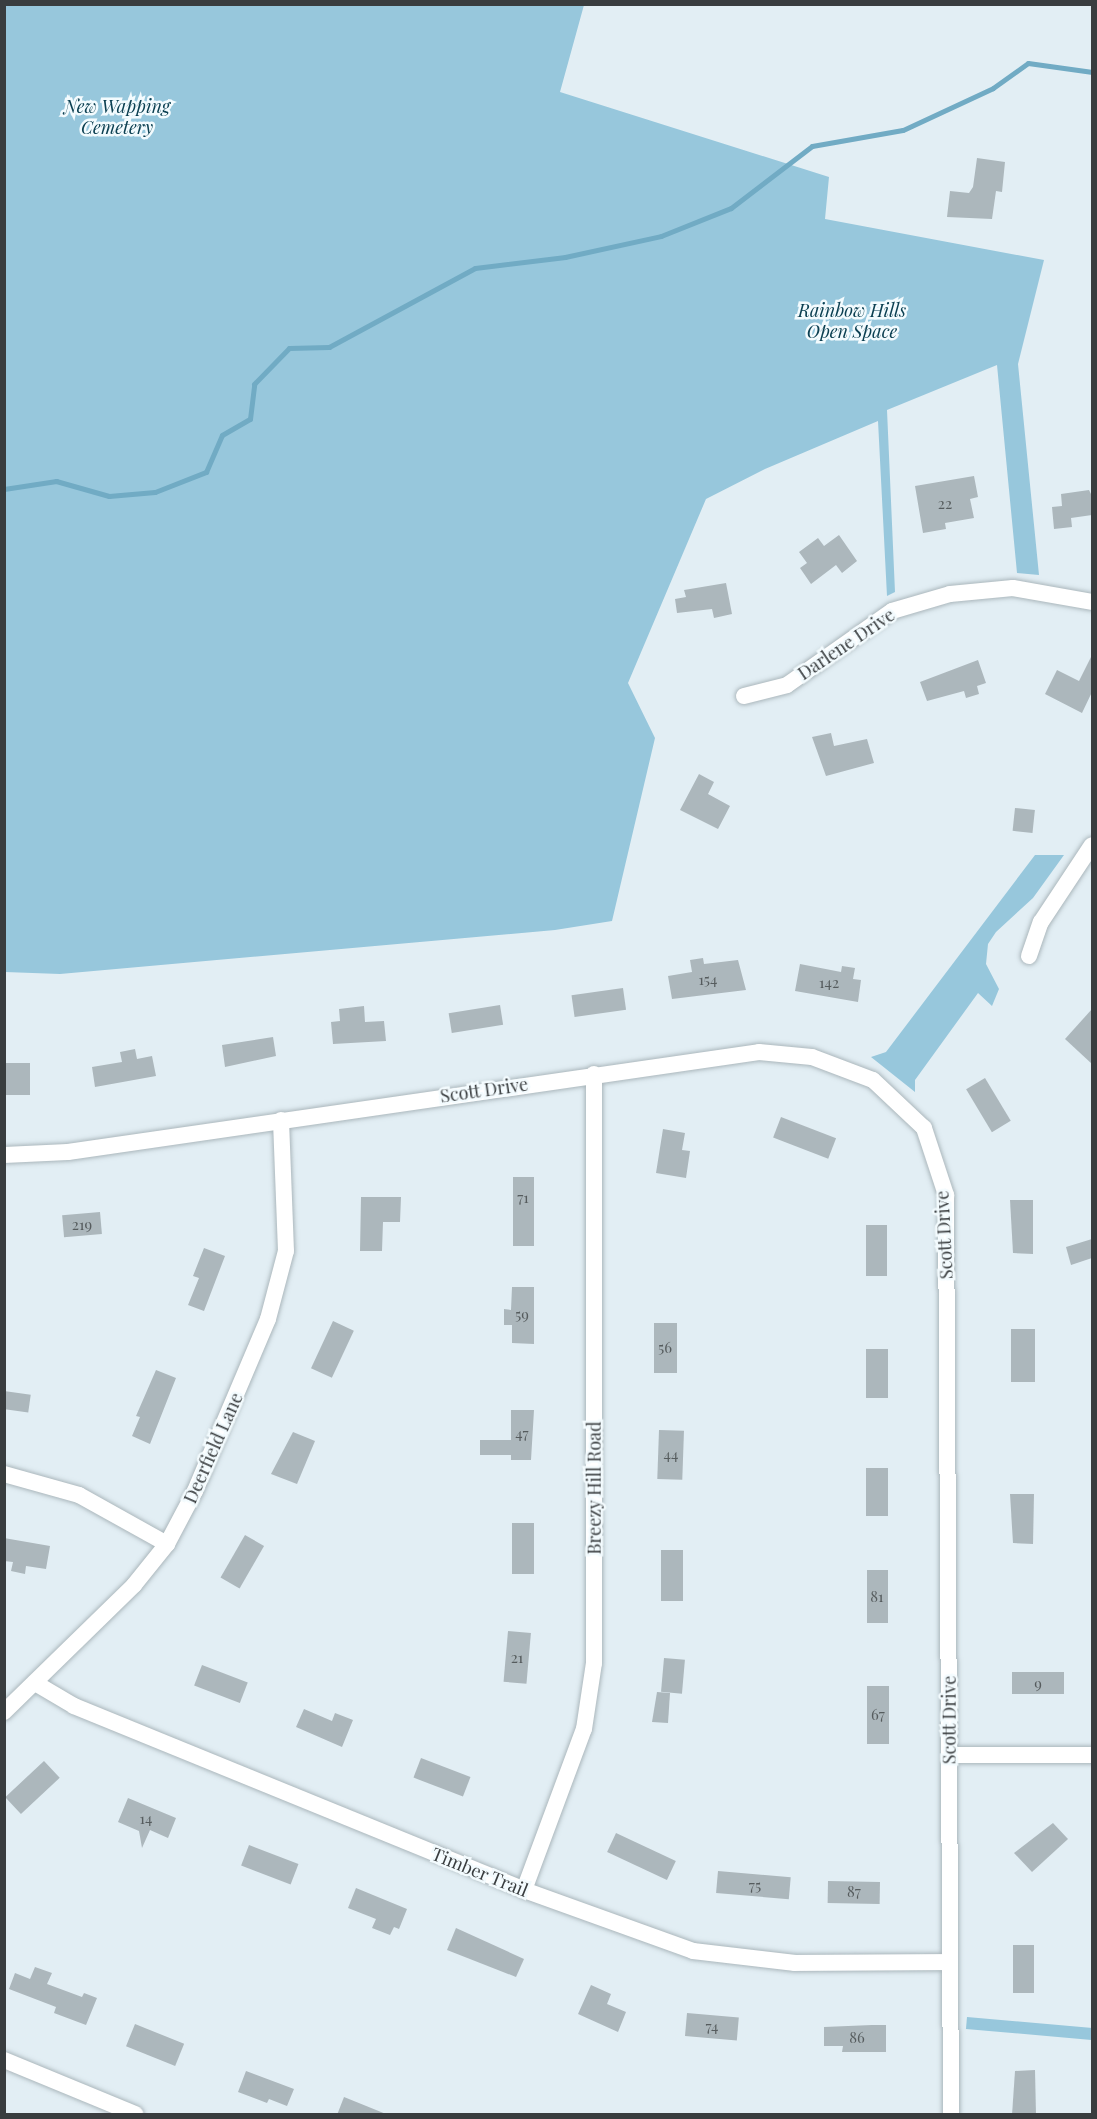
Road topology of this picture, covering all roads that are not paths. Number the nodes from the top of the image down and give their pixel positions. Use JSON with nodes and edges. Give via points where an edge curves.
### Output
{"nodes":[{"id":1,"x":1092,"y":602,"type":"edge"},
{"id":2,"x":744,"y":696,"type":"dead end"},
{"id":3,"x":1092,"y":845,"type":"edge"},
{"id":4,"x":1029,"y":956,"type":"dead end"},
{"id":5,"x":594,"y":1074,"type":"junction"},
{"id":6,"x":281,"y":1120,"type":"junction"},
{"id":7,"x":4,"y":1155,"type":"edge"},
{"id":8,"x":4,"y":1474,"type":"edge"},
{"id":9,"x":167,"y":1544,"type":"junction"},
{"id":10,"x":35,"y":1683,"type":"junction"},
{"id":11,"x":4,"y":1712,"type":"edge"},
{"id":12,"x":949,"y":1755,"type":"junction"},
{"id":13,"x":1092,"y":1755,"type":"edge"},
{"id":14,"x":524,"y":1890,"type":"junction"},
{"id":15,"x":948,"y":1962,"type":"junction"},
{"id":16,"x":4,"y":2060,"type":"edge"},
{"id":17,"x":135,"y":2115,"type":"edge"},
{"id":18,"x":951,"y":2115,"type":"edge"}],
"edges":[{"from":1,"to":2,"type":"street","name":"Darlene Drive","via":[[1013,588],[950,594],[892,611],[787,684]]},
{"from":3,"to":4,"type":"street","via":[[1041,922]]},
{"from":5,"to":6,"type":"street","name":"Scott Drive"},
{"from":5,"to":12,"type":"street","name":"Scott Drive","via":[[759,1052],[812,1057],[873,1080],[924,1128],[946,1195]]},
{"from":5,"to":14,"type":"street","name":"Breezy Hill Road","via":[[594,1663],[584,1729]]},
{"from":6,"to":7,"type":"street","name":"Scott Drive","via":[[68,1152]]},
{"from":6,"to":9,"type":"street","name":"Deerfield Lane","via":[[286,1251],[268,1319],[195,1491]]},
{"from":8,"to":9,"type":"street","via":[[79,1495]]},
{"from":9,"to":10,"type":"street","name":"Deerfield Lane","via":[[134,1585]]},
{"from":10,"to":11,"type":"street","name":"Deerfield Lane"},
{"from":10,"to":14,"type":"street","name":"Timber Trail","via":[[74,1706]]},
{"from":12,"to":13,"type":"street"},
{"from":12,"to":15,"type":"street","name":"Scott Drive"},
{"from":14,"to":15,"type":"street","name":"Timber Trail","via":[[693,1951],[795,1963]]},
{"from":15,"to":18,"type":"street","name":"Scott Drive"},
{"from":16,"to":17,"type":"street"}]}
